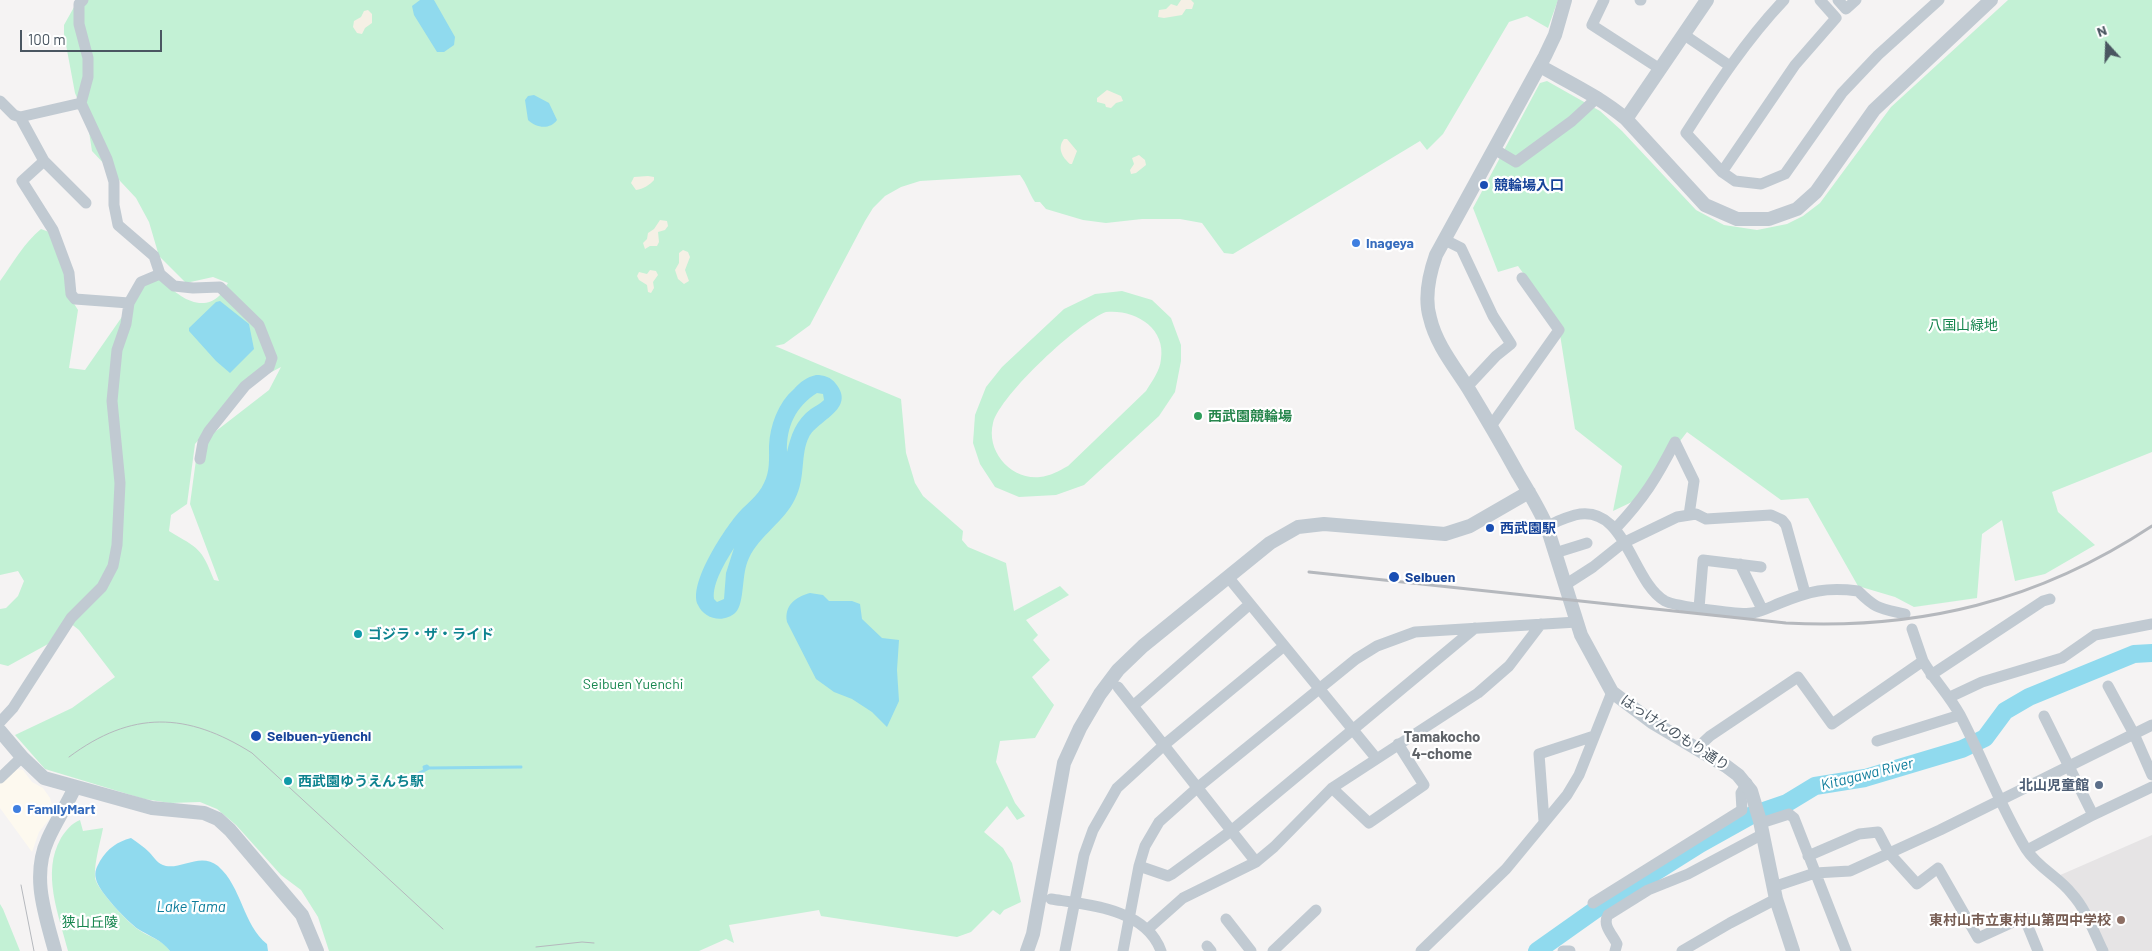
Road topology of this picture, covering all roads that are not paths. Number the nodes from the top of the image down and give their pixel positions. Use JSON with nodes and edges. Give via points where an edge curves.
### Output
{"nodes":[{"id":1,"x":83,"y":0,"type":"edge"},
{"id":2,"x":1565,"y":0,"type":"edge"},
{"id":3,"x":1604,"y":0,"type":"edge"},
{"id":4,"x":1707,"y":0,"type":"edge"},
{"id":5,"x":1784,"y":0,"type":"edge"},
{"id":6,"x":1820,"y":0,"type":"edge"},
{"id":7,"x":1838,"y":0,"type":"edge"},
{"id":8,"x":1856,"y":0,"type":"edge"},
{"id":9,"x":1939,"y":0,"type":"edge"},
{"id":10,"x":1991,"y":0,"type":"edge"},
{"id":11,"x":1683,"y":34,"type":"junction"},
{"id":12,"x":1540,"y":66,"type":"junction"},
{"id":13,"x":1730,"y":66,"type":"junction"},
{"id":14,"x":1660,"y":69,"type":"junction"},
{"id":15,"x":1598,"y":97,"type":"junction"},
{"id":16,"x":81,"y":103,"type":"junction"},
{"id":17,"x":2,"y":108,"type":"edge"},
{"id":18,"x":20,"y":117,"type":"junction"},
{"id":19,"x":1626,"y":119,"type":"junction"},
{"id":20,"x":1494,"y":149,"type":"junction"},
{"id":21,"x":44,"y":161,"type":"junction"},
{"id":22,"x":1722,"y":172,"type":"junction"},
{"id":23,"x":86,"y":203,"type":"dead end"},
{"id":24,"x":1445,"y":240,"type":"junction"},
{"id":25,"x":160,"y":274,"type":"junction"},
{"id":26,"x":1522,"y":278,"type":"dead end"},
{"id":27,"x":129,"y":304,"type":"junction"},
{"id":28,"x":1467,"y":387,"type":"junction"},
{"id":29,"x":1491,"y":426,"type":"junction"},
{"id":30,"x":200,"y":459,"type":"dead end"},
{"id":31,"x":1529,"y":492,"type":"junction"},
{"id":32,"x":1688,"y":515,"type":"junction"},
{"id":33,"x":1548,"y":527,"type":"junction"},
{"id":34,"x":1616,"y":528,"type":"junction"},
{"id":35,"x":1587,"y":543,"type":"dead end"},
{"id":36,"x":1623,"y":543,"type":"junction"},
{"id":37,"x":1555,"y":553,"type":"junction"},
{"id":38,"x":1740,"y":564,"type":"junction"},
{"id":39,"x":1761,"y":567,"type":"dead end"},
{"id":40,"x":1228,"y":577,"type":"junction"},
{"id":41,"x":1565,"y":585,"type":"junction"},
{"id":42,"x":1805,"y":593,"type":"junction"},
{"id":43,"x":2050,"y":599,"type":"dead end"},
{"id":44,"x":1250,"y":604,"type":"junction"},
{"id":45,"x":1699,"y":608,"type":"junction"},
{"id":46,"x":1762,"y":609,"type":"junction"},
{"id":47,"x":1905,"y":614,"type":"dead end"},
{"id":48,"x":1577,"y":622,"type":"junction"},
{"id":49,"x":1541,"y":624,"type":"junction"},
{"id":50,"x":2152,"y":624,"type":"edge"},
{"id":51,"x":1475,"y":628,"type":"junction"},
{"id":52,"x":1912,"y":629,"type":"dead end"},
{"id":53,"x":1284,"y":646,"type":"junction"},
{"id":54,"x":1924,"y":661,"type":"junction"},
{"id":55,"x":1931,"y":675,"type":"junction"},
{"id":56,"x":2108,"y":686,"type":"dead end"},
{"id":57,"x":1118,"y":687,"type":"dead end"},
{"id":58,"x":1319,"y":688,"type":"junction"},
{"id":59,"x":1612,"y":692,"type":"junction"},
{"id":60,"x":1950,"y":697,"type":"junction"},
{"id":61,"x":1133,"y":706,"type":"junction"},
{"id":62,"x":1960,"y":715,"type":"junction"},
{"id":63,"x":2044,"y":716,"type":"dead end"},
{"id":64,"x":0,"y":722,"type":"edge"},
{"id":65,"x":2152,"y":725,"type":"edge"},
{"id":66,"x":1353,"y":730,"type":"junction"},
{"id":67,"x":0,"y":731,"type":"edge"},
{"id":68,"x":2134,"y":734,"type":"junction"},
{"id":69,"x":1594,"y":736,"type":"junction"},
{"id":70,"x":1877,"y":741,"type":"dead end"},
{"id":71,"x":1398,"y":744,"type":"junction"},
{"id":72,"x":1164,"y":745,"type":"junction"},
{"id":73,"x":1696,"y":749,"type":"junction"},
{"id":74,"x":22,"y":757,"type":"junction"},
{"id":75,"x":1376,"y":758,"type":"junction"},
{"id":76,"x":2069,"y":765,"type":"junction"},
{"id":77,"x":2152,"y":775,"type":"edge"},
{"id":78,"x":0,"y":778,"type":"edge"},
{"id":79,"x":1746,"y":783,"type":"junction"},
{"id":80,"x":74,"y":787,"type":"junction"},
{"id":81,"x":2152,"y":787,"type":"edge"},
{"id":82,"x":1197,"y":788,"type":"junction"},
{"id":83,"x":1332,"y":788,"type":"junction"},
{"id":84,"x":1998,"y":800,"type":"junction"},
{"id":85,"x":2093,"y":816,"type":"junction"},
{"id":86,"x":1544,"y":820,"type":"junction"},
{"id":87,"x":1760,"y":821,"type":"junction"},
{"id":88,"x":1231,"y":831,"type":"junction"},
{"id":89,"x":2027,"y":850,"type":"junction"},
{"id":90,"x":1889,"y":853,"type":"junction"},
{"id":91,"x":1808,"y":856,"type":"junction"},
{"id":92,"x":1256,"y":862,"type":"junction"},
{"id":93,"x":1139,"y":866,"type":"junction"},
{"id":94,"x":1815,"y":874,"type":"junction"},
{"id":95,"x":1775,"y":893,"type":"junction"},
{"id":96,"x":1051,"y":899,"type":"dead end"},
{"id":97,"x":1075,"y":903,"type":"junction"},
{"id":98,"x":1593,"y":903,"type":"dead end"},
{"id":99,"x":1316,"y":910,"type":"dead end"},
{"id":100,"x":1129,"y":916,"type":"junction"},
{"id":101,"x":1226,"y":919,"type":"dead end"},
{"id":102,"x":1148,"y":929,"type":"junction"},
{"id":103,"x":55,"y":951,"type":"edge"},
{"id":104,"x":317,"y":951,"type":"edge"},
{"id":105,"x":1026,"y":951,"type":"edge"},
{"id":106,"x":1065,"y":951,"type":"edge"},
{"id":107,"x":1123,"y":951,"type":"edge"},
{"id":108,"x":1161,"y":951,"type":"edge"},
{"id":109,"x":1251,"y":951,"type":"edge"},
{"id":110,"x":1273,"y":951,"type":"edge"},
{"id":111,"x":1421,"y":951,"type":"edge"},
{"id":112,"x":1564,"y":951,"type":"edge"},
{"id":113,"x":1570,"y":951,"type":"edge"},
{"id":114,"x":1615,"y":951,"type":"edge"},
{"id":115,"x":1682,"y":951,"type":"edge"},
{"id":116,"x":1793,"y":951,"type":"edge"},
{"id":117,"x":1846,"y":951,"type":"edge"},
{"id":118,"x":2038,"y":951,"type":"edge"},
{"id":119,"x":2103,"y":951,"type":"edge"}],
"edges":[{"from":1,"to":16,"type":"street","via":[[79,4],[79,24],[88,58],[88,78]]},
{"from":2,"to":12,"type":"street","name":"はっけんのもり通り","via":[[1555,35]]},
{"from":3,"to":14,"type":"street","via":[[1592,25]]},
{"from":4,"to":11,"type":"street"},
{"from":5,"to":13,"type":"street","via":[[1760,25]]},
{"from":6,"to":22,"type":"street","via":[[1836,18],[1795,66]]},
{"from":7,"to":8,"type":"street","via":[[1846,9]]},
{"from":9,"to":22,"type":"street","via":[[1878,55],[1842,93],[1784,174],[1761,184],[1735,181]]},
{"from":10,"to":19,"type":"street","via":[[1874,110],[1816,192],[1797,209],[1769,219],[1737,219],[1705,205]]},
{"from":11,"to":13,"type":"street"},
{"from":11,"to":14,"type":"street"},
{"from":12,"to":15,"type":"street"},
{"from":12,"to":20,"type":"street","name":"はっけんのもり通り"},
{"from":13,"to":22,"type":"street","via":[[1686,132]]},
{"from":14,"to":19,"type":"street"},
{"from":15,"to":19,"type":"street"},
{"from":15,"to":20,"type":"street","via":[[1572,121],[1516,162]]},
{"from":16,"to":18,"type":"street"},
{"from":16,"to":25,"type":"street","via":[[114,182],[118,225],[154,256]]},
{"from":17,"to":18,"type":"street"},
{"from":18,"to":21,"type":"street"},
{"from":20,"to":24,"type":"street","name":"はっけんのもり通り"},
{"from":21,"to":23,"type":"street"},
{"from":21,"to":27,"type":"street","via":[[22,181],[53,230],[69,273],[71,294],[75,299]]},
{"from":24,"to":28,"type":"street","name":"はっけんのもり通り","via":[[1432,267],[1428,312],[1436,338]]},
{"from":24,"to":28,"type":"street","via":[[1461,248],[1493,316],[1511,344]]},
{"from":25,"to":27,"type":"street","via":[[141,282]]},
{"from":25,"to":30,"type":"street","via":[[174,286],[220,287],[259,325],[272,358],[269,366],[245,386],[209,431],[202,442]]},
{"from":26,"to":29,"type":"street","via":[[1559,330]]},
{"from":27,"to":64,"type":"street","via":[[117,350],[112,401],[120,483],[113,566],[102,587],[71,618],[13,708]]},
{"from":28,"to":29,"type":"street","name":"はっけんのもり通り"},
{"from":29,"to":31,"type":"street","name":"はっけんのもり通り"},
{"from":31,"to":33,"type":"street","name":"はっけんのもり通り"},
{"from":31,"to":40,"type":"street","via":[[1470,526],[1445,534],[1324,524],[1298,527],[1278,537]]},
{"from":32,"to":34,"type":"street","via":[[1694,481],[1675,442],[1656,480]]},
{"from":32,"to":36,"type":"street","via":[[1671,519]]},
{"from":32,"to":42,"type":"street","via":[[1696,514],[1706,519],[1771,515],[1782,520]]},
{"from":33,"to":34,"type":"street","via":[[1556,521],[1584,513]]},
{"from":33,"to":37,"type":"street","name":"はっけんのもり通り"},
{"from":34,"to":36,"type":"street"},
{"from":35,"to":37,"type":"street"},
{"from":36,"to":41,"type":"street"},
{"from":36,"to":45,"type":"street","via":[[1650,586],[1666,602]]},
{"from":37,"to":41,"type":"street","name":"はっけんのもり通り"},
{"from":38,"to":39,"type":"street"},
{"from":38,"to":45,"type":"street","via":[[1704,560]]},
{"from":38,"to":46,"type":"street"},
{"from":40,"to":44,"type":"street"},
{"from":40,"to":105,"type":"street","via":[[1122,666],[1100,694],[1080,728],[1060,779],[1033,934]]},
{"from":41,"to":48,"type":"street","name":"はっけんのもり通り"},
{"from":42,"to":46,"type":"street"},
{"from":42,"to":47,"type":"street","via":[[1834,588],[1858,590],[1868,602],[1879,608]]},
{"from":43,"to":55,"type":"street"},
{"from":44,"to":53,"type":"street"},
{"from":44,"to":61,"type":"street"},
{"from":45,"to":46,"type":"street","via":[[1752,613]]},
{"from":48,"to":49,"type":"street"},
{"from":48,"to":59,"type":"street","name":"はっけんのもり通り"},
{"from":49,"to":51,"type":"street"},
{"from":49,"to":71,"type":"street","via":[[1509,666],[1484,689]]},
{"from":50,"to":60,"type":"street","via":[[2095,635],[2062,658],[1982,682]]},
{"from":51,"to":58,"type":"street","via":[[1415,632],[1395,638],[1366,652]]},
{"from":51,"to":66,"type":"street"},
{"from":52,"to":54,"type":"street"},
{"from":53,"to":58,"type":"street"},
{"from":53,"to":72,"type":"street"},
{"from":54,"to":55,"type":"street"},
{"from":54,"to":73,"type":"street","via":[[1832,724],[1798,678],[1710,736]]},
{"from":55,"to":60,"type":"street"},
{"from":56,"to":68,"type":"street"},
{"from":57,"to":61,"type":"street"},
{"from":58,"to":66,"type":"street"},
{"from":58,"to":82,"type":"street"},
{"from":59,"to":69,"type":"street"},
{"from":59,"to":73,"type":"street","name":"はっけんのもり通り"},
{"from":60,"to":62,"type":"street"},
{"from":61,"to":72,"type":"street"},
{"from":62,"to":70,"type":"street"},
{"from":62,"to":84,"type":"street"},
{"from":63,"to":76,"type":"street"},
{"from":65,"to":68,"type":"street"},
{"from":66,"to":75,"type":"street"},
{"from":66,"to":88,"type":"street"},
{"from":67,"to":74,"type":"street"},
{"from":68,"to":76,"type":"street"},
{"from":68,"to":77,"type":"street"},
{"from":69,"to":86,"type":"street","via":[[1574,784]]},
{"from":69,"to":86,"type":"street","via":[[1539,754]]},
{"from":71,"to":75,"type":"street"},
{"from":71,"to":83,"type":"street","via":[[1424,785],[1369,823]]},
{"from":72,"to":82,"type":"street"},
{"from":72,"to":97,"type":"street","via":[[1117,788],[1104,808],[1084,855]]},
{"from":73,"to":79,"type":"street","name":"はっけんのもり通り","via":[[1726,766]]},
{"from":74,"to":78,"type":"street"},
{"from":74,"to":80,"type":"street","via":[[41,777]]},
{"from":75,"to":83,"type":"street"},
{"from":76,"to":84,"type":"street"},
{"from":76,"to":85,"type":"street"},
{"from":79,"to":87,"type":"street","name":"はっけんのもり通り"},
{"from":79,"to":98,"type":"street","via":[[1741,793],[1742,810]]},
{"from":80,"to":103,"type":"street","via":[[40,863],[41,898]]},
{"from":80,"to":104,"type":"street","via":[[152,808],[204,813],[218,819],[302,915]]},
{"from":81,"to":85,"type":"street"},
{"from":82,"to":88,"type":"street"},
{"from":82,"to":93,"type":"street","via":[[1159,822],[1145,846]]},
{"from":83,"to":92,"type":"street"},
{"from":84,"to":89,"type":"street"},
{"from":84,"to":90,"type":"street"},
{"from":85,"to":89,"type":"street"},
{"from":86,"to":111,"type":"street","via":[[1506,869]]},
{"from":87,"to":91,"type":"street","via":[[1789,814],[1794,818]]},
{"from":87,"to":95,"type":"street","name":"はっけんのもり通り"},
{"from":87,"to":114,"type":"street","via":[[1688,874],[1648,890],[1608,915],[1605,921],[1617,944]]},
{"from":88,"to":92,"type":"street"},
{"from":88,"to":93,"type":"street","via":[[1168,876]]},
{"from":89,"to":119,"type":"street","via":[[2039,865],[2071,892]]},
{"from":90,"to":91,"type":"street","via":[[1878,832],[1859,834]]},
{"from":90,"to":94,"type":"street","via":[[1850,871]]},
{"from":90,"to":118,"type":"street","via":[[1917,884],[1938,868],[1978,938],[2024,917]]},
{"from":91,"to":94,"type":"street"},
{"from":92,"to":102,"type":"street","via":[[1183,898]]},
{"from":93,"to":100,"type":"street"},
{"from":94,"to":95,"type":"street"},
{"from":94,"to":117,"type":"street"},
{"from":95,"to":115,"type":"street"},
{"from":95,"to":116,"type":"street","name":"はっけんのもり通り"},
{"from":96,"to":97,"type":"street"},
{"from":97,"to":100,"type":"street"},
{"from":97,"to":106,"type":"street"},
{"from":99,"to":110,"type":"street"},
{"from":100,"to":102,"type":"street"},
{"from":100,"to":107,"type":"street"},
{"from":101,"to":109,"type":"street"},
{"from":102,"to":108,"type":"street"},
{"from":112,"to":113,"type":"street"}]}
